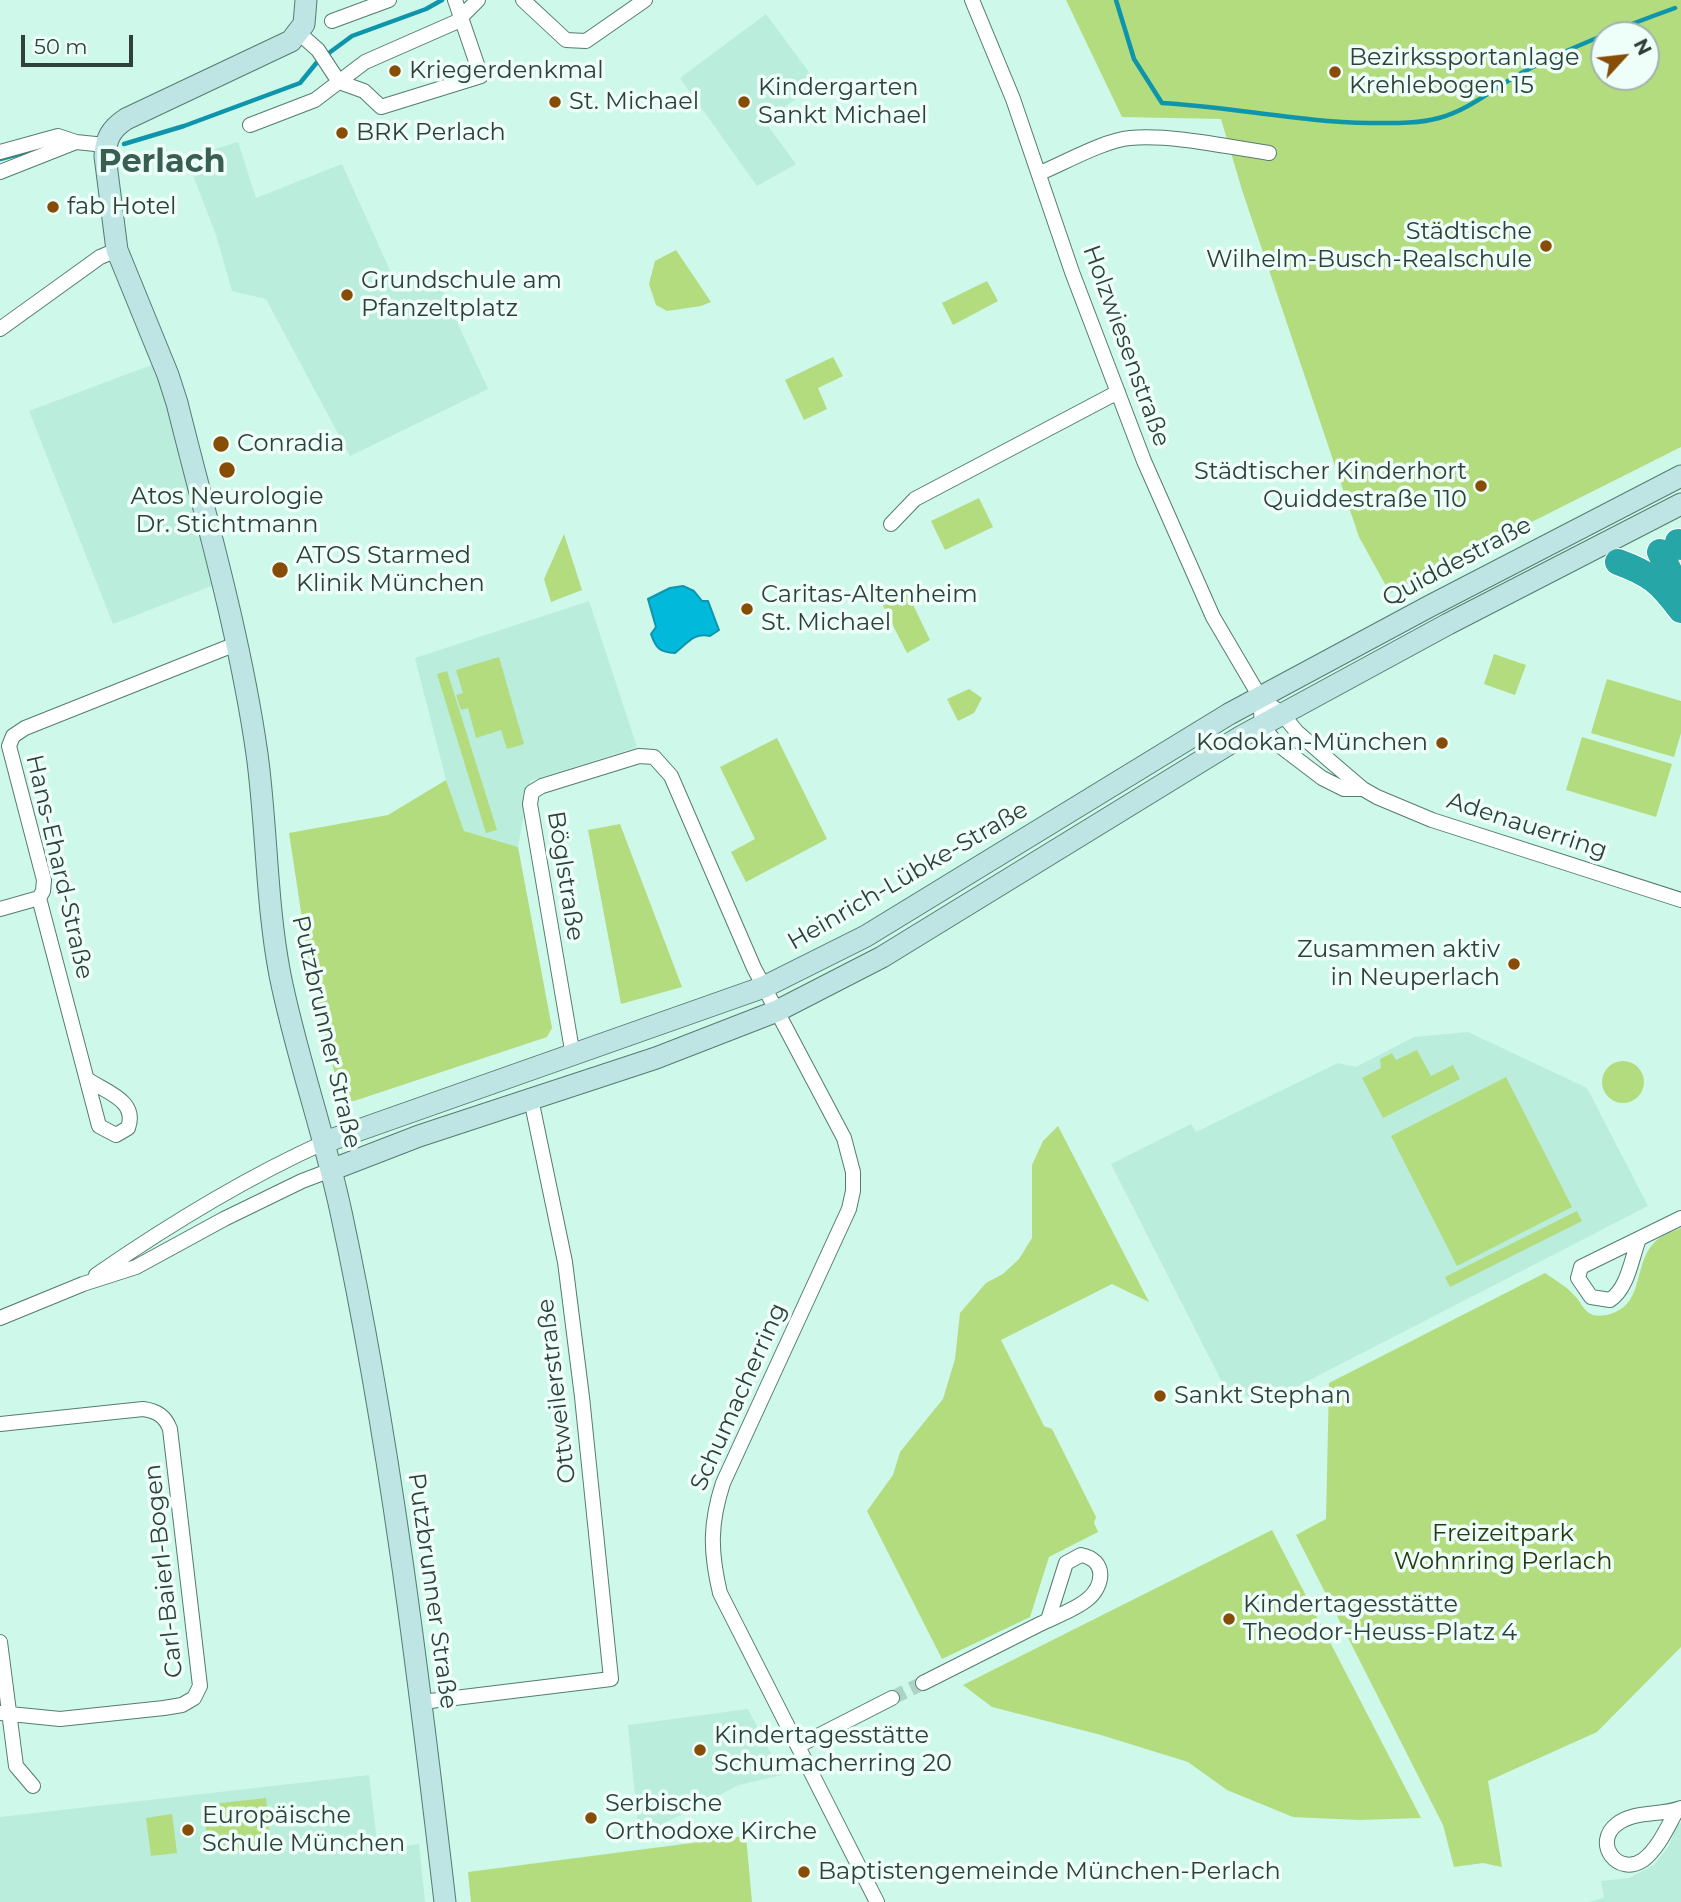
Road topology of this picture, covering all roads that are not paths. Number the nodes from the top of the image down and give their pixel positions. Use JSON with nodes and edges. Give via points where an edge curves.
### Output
{"nodes":[{"id":1,"x":306,"y":0,"type":"edge"},
{"id":2,"x":389,"y":0,"type":"edge"},
{"id":3,"x":478,"y":0,"type":"edge"},
{"id":4,"x":523,"y":0,"type":"edge"},
{"id":5,"x":645,"y":0,"type":"edge"},
{"id":6,"x":972,"y":0,"type":"edge"},
{"id":7,"x":458,"y":7,"type":"edge"},
{"id":8,"x":332,"y":21,"type":"dead end"},
{"id":9,"x":299,"y":33,"type":"junction"},
{"id":10,"x":339,"y":82,"type":"junction"},
{"id":11,"x":250,"y":125,"type":"dead end"},
{"id":12,"x":76,"y":142,"type":"junction"},
{"id":13,"x":106,"y":145,"type":"junction"},
{"id":14,"x":0,"y":152,"type":"edge"},
{"id":15,"x":1269,"y":153,"type":"dead end"},
{"id":16,"x":0,"y":172,"type":"edge"},
{"id":17,"x":1040,"y":173,"type":"junction"},
{"id":18,"x":117,"y":250,"type":"junction"},
{"id":19,"x":0,"y":329,"type":"edge"},
{"id":20,"x":1118,"y":392,"type":"junction"},
{"id":21,"x":1681,"y":476,"type":"edge"},
{"id":22,"x":1643,"y":495,"type":"junction"},
{"id":23,"x":1681,"y":504,"type":"edge"},
{"id":24,"x":1654,"y":518,"type":"junction"},
{"id":25,"x":891,"y":524,"type":"dead end"},
{"id":26,"x":1673,"y":547,"type":"edge"},
{"id":27,"x":1569,"y":560,"type":"junction"},
{"id":28,"x":1618,"y":562,"type":"joint"},
{"id":29,"x":1681,"y":596,"type":"edge"},
{"id":30,"x":1681,"y":610,"type":"edge"},
{"id":31,"x":236,"y":644,"type":"junction"},
{"id":32,"x":1260,"y":697,"type":"junction"},
{"id":33,"x":1282,"y":714,"type":"junction"},
{"id":34,"x":1262,"y":725,"type":"junction"},
{"id":35,"x":1363,"y":789,"type":"junction"},
{"id":36,"x":39,"y":898,"type":"junction"},
{"id":37,"x":1681,"y":900,"type":"edge"},
{"id":38,"x":0,"y":909,"type":"edge"},
{"id":39,"x":764,"y":987,"type":"junction"},
{"id":40,"x":777,"y":1011,"type":"junction"},
{"id":41,"x":573,"y":1056,"type":"junction"},
{"id":42,"x":86,"y":1079,"type":"dead end"},
{"id":43,"x":531,"y":1099,"type":"junction"},
{"id":44,"x":324,"y":1142,"type":"junction"},
{"id":45,"x":331,"y":1170,"type":"junction"},
{"id":46,"x":1681,"y":1218,"type":"edge"},
{"id":47,"x":1639,"y":1239,"type":"junction"},
{"id":48,"x":83,"y":1284,"type":"junction"},
{"id":49,"x":0,"y":1318,"type":"edge"},
{"id":50,"x":0,"y":1424,"type":"edge"},
{"id":51,"x":1048,"y":1620,"type":"junction"},
{"id":52,"x":0,"y":1642,"type":"edge"},
{"id":53,"x":923,"y":1683,"type":"tunnel mouth"},
{"id":54,"x":892,"y":1698,"type":"tunnel mouth"},
{"id":55,"x":422,"y":1702,"type":"junction"},
{"id":56,"x":4,"y":1712,"type":"edge"},
{"id":57,"x":798,"y":1746,"type":"junction"},
{"id":58,"x":33,"y":1786,"type":"dead end"},
{"id":59,"x":1679,"y":1809,"type":"edge"},
{"id":60,"x":445,"y":1902,"type":"edge"},
{"id":61,"x":877,"y":1902,"type":"edge"}],
"edges":[{"from":1,"to":9,"type":"main road"},
{"from":2,"to":8,"type":"street"},
{"from":3,"to":7,"type":"street"},
{"from":4,"to":5,"type":"street","via":[[566,40],[576,42],[586,41]]},
{"from":6,"to":17,"type":"street","name":"Holzwiesenstraße"},
{"from":7,"to":10,"type":"street","via":[[456,22],[365,62]]},
{"from":7,"to":10,"type":"street","via":[[481,76],[382,107],[364,91]]},
{"from":9,"to":10,"type":"street","via":[[318,50]]},
{"from":9,"to":13,"type":"main road","via":[[279,49],[126,118],[111,130]]},
{"from":10,"to":11,"type":"street","via":[[315,100]]},
{"from":12,"to":13,"type":"street"},
{"from":12,"to":14,"type":"street","via":[[58,136]]},
{"from":12,"to":16,"type":"street"},
{"from":13,"to":18,"type":"main road","name":"Putzbrunner Straße"},
{"from":15,"to":17,"type":"street","via":[[1131,138]]},
{"from":17,"to":20,"type":"street","name":"Holzwiesenstraße"},
{"from":18,"to":19,"type":"street","via":[[92,262]]},
{"from":18,"to":31,"type":"main road","name":"Putzbrunner Straße","via":[[177,403]]},
{"from":20,"to":25,"type":"street","via":[[915,499]]},
{"from":20,"to":32,"type":"street","name":"Holzwiesenstraße","via":[[1189,566],[1224,639]]},
{"from":21,"to":22,"type":"main road","name":"Quiddestraße"},
{"from":22,"to":24,"type":"main road"},
{"from":22,"to":32,"type":"main road","name":"Quiddestraße"},
{"from":23,"to":24,"type":"main road","name":"Quiddestraße"},
{"from":24,"to":26,"type":"main road"},
{"from":24,"to":27,"type":"main road","name":"Quiddestraße"},
{"from":26,"to":29,"type":"highway"},
{"from":27,"to":28,"type":"main road"},
{"from":27,"to":33,"type":"main road","name":"Quiddestraße"},
{"from":28,"to":30,"type":"highway","via":[[1663,586]]},
{"from":31,"to":36,"type":"street","name":"Hans-Ehard-Straße","via":[[13,736],[9,754],[44,880]]},
{"from":31,"to":44,"type":"main road","name":"Putzbrunner Straße","via":[[258,757],[273,935]]},
{"from":32,"to":33,"type":"street","name":"Adenauerring"},
{"from":32,"to":34,"type":"street"},
{"from":32,"to":39,"type":"main road","name":"Heinrich-Lübke-Straße","via":[[866,936]]},
{"from":33,"to":34,"type":"main road","name":"Quiddestraße"},
{"from":33,"to":35,"type":"street","name":"Adenauerring"},
{"from":34,"to":35,"type":"street","name":"Adenauerring","via":[[1276,743],[1322,778],[1343,789]]},
{"from":34,"to":40,"type":"main road","via":[[893,951]]},
{"from":35,"to":37,"type":"street","name":"Adenauerring","via":[[1432,820]]},
{"from":36,"to":38,"type":"street"},
{"from":36,"to":42,"type":"street","name":"Hans-Ehard-Straße"},
{"from":39,"to":40,"type":"street","name":"Schumacherring"},
{"from":39,"to":41,"type":"main road","name":"Heinrich-Lübke-Straße"},
{"from":39,"to":41,"type":"street","name":"Böglstraße","via":[[671,775],[654,757],[639,757],[542,786],[532,792],[530,804]]},
{"from":40,"to":43,"type":"main road"},
{"from":40,"to":57,"type":"street","name":"Schumacherring","via":[[844,1138],[853,1191],[849,1209],[723,1483],[711,1531],[720,1593]]},
{"from":41,"to":44,"type":"main road","name":"Heinrich-Lübke-Straße"},
{"from":43,"to":45,"type":"main road"},
{"from":43,"to":55,"type":"street","name":"Ottweilerstraße","via":[[565,1262],[611,1679]]},
{"from":44,"to":45,"type":"main road","name":"Putzbrunner Straße"},
{"from":44,"to":48,"type":"street","via":[[166,1226]]},
{"from":45,"to":48,"type":"street","via":[[136,1266]]},
{"from":45,"to":55,"type":"main road","name":"Putzbrunner Straße","via":[[377,1394]]},
{"from":46,"to":47,"type":"street"},
{"from":47,"to":47,"type":"street","via":[[1581,1267],[1578,1278],[1591,1297],[1610,1300],[1618,1295]]},
{"from":48,"to":49,"type":"street"},
{"from":50,"to":56,"type":"street","name":"Carl-Baierl-Bogen","via":[[143,1409],[166,1420],[200,1686],[188,1702],[164,1708],[60,1719]]},
{"from":51,"to":51,"type":"street","via":[[1087,1600],[1098,1586],[1101,1572],[1092,1559],[1081,1556],[1066,1563]]},
{"from":51,"to":53,"type":"street"},
{"from":52,"to":56,"type":"street"},
{"from":54,"to":57,"type":"street"},
{"from":55,"to":60,"type":"main road","name":"Putzbrunner Straße"},
{"from":56,"to":58,"type":"street","via":[[16,1766]]},
{"from":57,"to":61,"type":"street","name":"Schumacherring"},
{"from":59,"to":59,"type":"street","via":[[1632,1816],[1617,1824],[1609,1834],[1609,1854],[1621,1864],[1643,1860]]}]}
